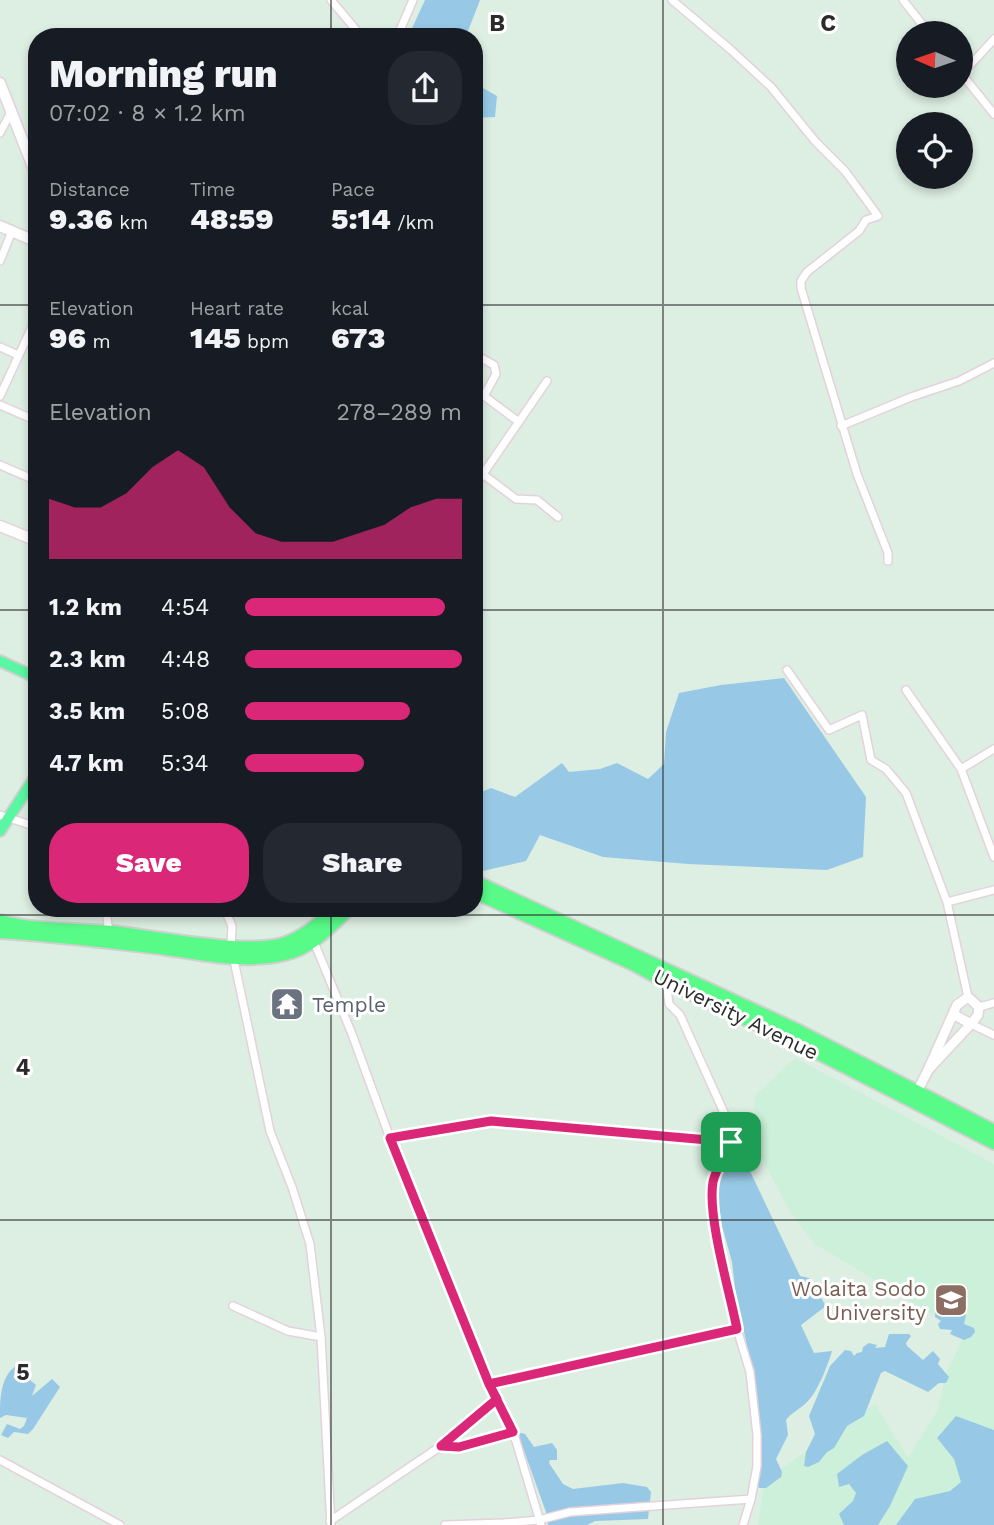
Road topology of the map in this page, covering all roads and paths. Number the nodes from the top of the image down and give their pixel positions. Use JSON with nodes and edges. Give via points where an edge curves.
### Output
{"nodes":[{"id":1,"x":331,"y":0,"type":"edge"},
{"id":2,"x":413,"y":0,"type":"edge"},
{"id":3,"x":672,"y":0,"type":"edge"},
{"id":4,"x":903,"y":0,"type":"edge"},
{"id":5,"x":920,"y":21,"type":"edge"},
{"id":6,"x":354,"y":28,"type":"edge"},
{"id":7,"x":401,"y":28,"type":"edge"},
{"id":8,"x":994,"y":39,"type":"edge"},
{"id":9,"x":973,"y":61,"type":"edge"},
{"id":10,"x":0,"y":83,"type":"edge"},
{"id":11,"x":973,"y":89,"type":"edge"},
{"id":12,"x":12,"y":110,"type":"junction"},
{"id":13,"x":994,"y":114,"type":"edge"},
{"id":14,"x":0,"y":133,"type":"edge"},
{"id":15,"x":28,"y":153,"type":"edge"},
{"id":16,"x":0,"y":226,"type":"edge"},
{"id":17,"x":12,"y":232,"type":"junction"},
{"id":18,"x":28,"y":238,"type":"edge"},
{"id":19,"x":0,"y":261,"type":"edge"},
{"id":20,"x":28,"y":336,"type":"edge"},
{"id":21,"x":0,"y":347,"type":"edge"},
{"id":22,"x":19,"y":355,"type":"junction"},
{"id":23,"x":483,"y":359,"type":"edge"},
{"id":24,"x":994,"y":363,"type":"edge"},
{"id":25,"x":547,"y":381,"type":"dead end"},
{"id":26,"x":0,"y":396,"type":"edge"},
{"id":27,"x":0,"y":405,"type":"edge"},
{"id":28,"x":28,"y":417,"type":"edge"},
{"id":29,"x":519,"y":422,"type":"junction"},
{"id":30,"x":841,"y":426,"type":"junction"},
{"id":31,"x":0,"y":465,"type":"edge"},
{"id":32,"x":484,"y":475,"type":"joint"},
{"id":33,"x":28,"y":477,"type":"edge"},
{"id":34,"x":558,"y":517,"type":"dead end"},
{"id":35,"x":0,"y":526,"type":"edge"},
{"id":36,"x":28,"y":537,"type":"edge"},
{"id":37,"x":888,"y":561,"type":"dead end"},
{"id":38,"x":0,"y":661,"type":"edge"},
{"id":39,"x":788,"y":670,"type":"dead end"},
{"id":40,"x":28,"y":674,"type":"edge"},
{"id":41,"x":906,"y":690,"type":"dead end"},
{"id":42,"x":994,"y":749,"type":"edge"},
{"id":43,"x":961,"y":769,"type":"junction"},
{"id":44,"x":28,"y":785,"type":"edge"},
{"id":45,"x":3,"y":816,"type":"edge"},
{"id":46,"x":28,"y":824,"type":"edge"},
{"id":47,"x":0,"y":831,"type":"edge"},
{"id":48,"x":994,"y":857,"type":"edge"},
{"id":49,"x":483,"y":885,"type":"edge"},
{"id":50,"x":994,"y":890,"type":"edge"},
{"id":51,"x":483,"y":896,"type":"edge"},
{"id":52,"x":947,"y":902,"type":"junction"},
{"id":53,"x":107,"y":917,"type":"edge"},
{"id":54,"x":228,"y":917,"type":"edge"},
{"id":55,"x":325,"y":917,"type":"edge"},
{"id":56,"x":340,"y":917,"type":"edge"},
{"id":57,"x":0,"y":921,"type":"edge"},
{"id":58,"x":0,"y":932,"type":"edge"},
{"id":59,"x":109,"y":937,"type":"junction"},
{"id":60,"x":314,"y":942,"type":"junction"},
{"id":61,"x":232,"y":952,"type":"junction"},
{"id":62,"x":668,"y":977,"type":"junction"},
{"id":63,"x":968,"y":997,"type":"junction"},
{"id":64,"x":994,"y":1003,"type":"edge"},
{"id":65,"x":979,"y":1007,"type":"junction"},
{"id":66,"x":953,"y":1014,"type":"junction"},
{"id":67,"x":971,"y":1024,"type":"junction"},
{"id":68,"x":994,"y":1035,"type":"edge"},
{"id":69,"x":928,"y":1070,"type":"junction"},
{"id":70,"x":917,"y":1092,"type":"junction"},
{"id":71,"x":994,"y":1131,"type":"edge"},
{"id":72,"x":390,"y":1138,"type":"junction"},
{"id":73,"x":731,"y":1142,"type":"junction"},
{"id":74,"x":994,"y":1143,"type":"edge"},
{"id":75,"x":233,"y":1306,"type":"dead end"},
{"id":76,"x":737,"y":1329,"type":"junction"},
{"id":77,"x":321,"y":1337,"type":"junction"},
{"id":78,"x":489,"y":1384,"type":"junction"},
{"id":79,"x":497,"y":1399,"type":"junction"},
{"id":80,"x":513,"y":1432,"type":"junction"},
{"id":81,"x":441,"y":1446,"type":"junction"},
{"id":82,"x":0,"y":1460,"type":"edge"},
{"id":83,"x":751,"y":1499,"type":"junction"},
{"id":84,"x":540,"y":1522,"type":"edge"},
{"id":85,"x":331,"y":1523,"type":"edge"},
{"id":86,"x":120,"y":1525,"type":"edge"},
{"id":87,"x":445,"y":1525,"type":"edge"},
{"id":88,"x":743,"y":1525,"type":"edge"}],
"edges":[{"from":1,"to":6,"type":"street"},
{"from":2,"to":7,"type":"street"},
{"from":3,"to":30,"type":"street","via":[[771,87],[845,170],[878,216],[866,220],[801,281]]},
{"from":4,"to":5,"type":"street"},
{"from":8,"to":9,"type":"street"},
{"from":10,"to":12,"type":"main road"},
{"from":11,"to":13,"type":"street"},
{"from":12,"to":14,"type":"street"},
{"from":12,"to":15,"type":"main road"},
{"from":16,"to":17,"type":"main road"},
{"from":17,"to":18,"type":"main road"},
{"from":17,"to":19,"type":"street"},
{"from":20,"to":22,"type":"street"},
{"from":21,"to":22,"type":"street"},
{"from":22,"to":26,"type":"street"},
{"from":23,"to":29,"type":"street","via":[[496,370],[484,396]]},
{"from":24,"to":30,"type":"street"},
{"from":25,"to":29,"type":"street"},
{"from":27,"to":28,"type":"street"},
{"from":29,"to":32,"type":"street"},
{"from":30,"to":37,"type":"street"},
{"from":31,"to":33,"type":"street"},
{"from":32,"to":34,"type":"street","via":[[516,499],[537,500]]},
{"from":35,"to":36,"type":"main road"},
{"from":38,"to":40,"type":"main road"},
{"from":39,"to":52,"type":"street","via":[[830,730],[862,715],[871,760],[886,769],[906,793]]},
{"from":41,"to":43,"type":"street"},
{"from":42,"to":43,"type":"street"},
{"from":43,"to":48,"type":"street"},
{"from":44,"to":45,"type":"main road"},
{"from":45,"to":46,"type":"street"},
{"from":45,"to":47,"type":"main road"},
{"from":49,"to":62,"type":"highway","name":"University Avenue"},
{"from":50,"to":52,"type":"street"},
{"from":51,"to":62,"type":"highway","name":"University Avenue"},
{"from":52,"to":63,"type":"street"},
{"from":53,"to":59,"type":"street"},
{"from":54,"to":61,"type":"street"},
{"from":55,"to":61,"type":"highway","via":[[281,944]]},
{"from":56,"to":60,"type":"highway"},
{"from":57,"to":59,"type":"highway"},
{"from":58,"to":59,"type":"highway"},
{"from":59,"to":61,"type":"highway"},
{"from":60,"to":61,"type":"highway","via":[[286,954]]},
{"from":60,"to":72,"type":"street"},
{"from":61,"to":77,"type":"street","via":[[270,1131],[310,1244]]},
{"from":62,"to":70,"type":"highway","name":"University Avenue","via":[[799,1031]]},
{"from":62,"to":73,"type":"street","via":[[669,1004],[680,1015],[714,1090],[730,1126]]},
{"from":62,"to":74,"type":"highway","name":"University Avenue"},
{"from":63,"to":65,"type":"street"},
{"from":63,"to":66,"type":"street"},
{"from":64,"to":65,"type":"street"},
{"from":65,"to":67,"type":"street"},
{"from":66,"to":67,"type":"street"},
{"from":66,"to":69,"type":"street"},
{"from":67,"to":68,"type":"street"},
{"from":67,"to":69,"type":"street"},
{"from":69,"to":70,"type":"street"},
{"from":70,"to":71,"type":"highway","name":"University Avenue"},
{"from":72,"to":73,"type":"street","via":[[491,1121]]},
{"from":72,"to":78,"type":"street"},
{"from":73,"to":76,"type":"street","via":[[713,1181],[713,1194]]},
{"from":75,"to":77,"type":"street","via":[[288,1331]]},
{"from":76,"to":78,"type":"street"},
{"from":76,"to":83,"type":"street","via":[[750,1372],[757,1436]]},
{"from":77,"to":85,"type":"street"},
{"from":78,"to":79,"type":"street"},
{"from":79,"to":80,"type":"street"},
{"from":79,"to":81,"type":"street"},
{"from":80,"to":81,"type":"street","via":[[459,1447]]},
{"from":80,"to":84,"type":"street"},
{"from":81,"to":85,"type":"street"},
{"from":82,"to":86,"type":"street"},
{"from":83,"to":84,"type":"street","via":[[570,1512]]},
{"from":83,"to":88,"type":"street"},
{"from":84,"to":87,"type":"street"}]}
